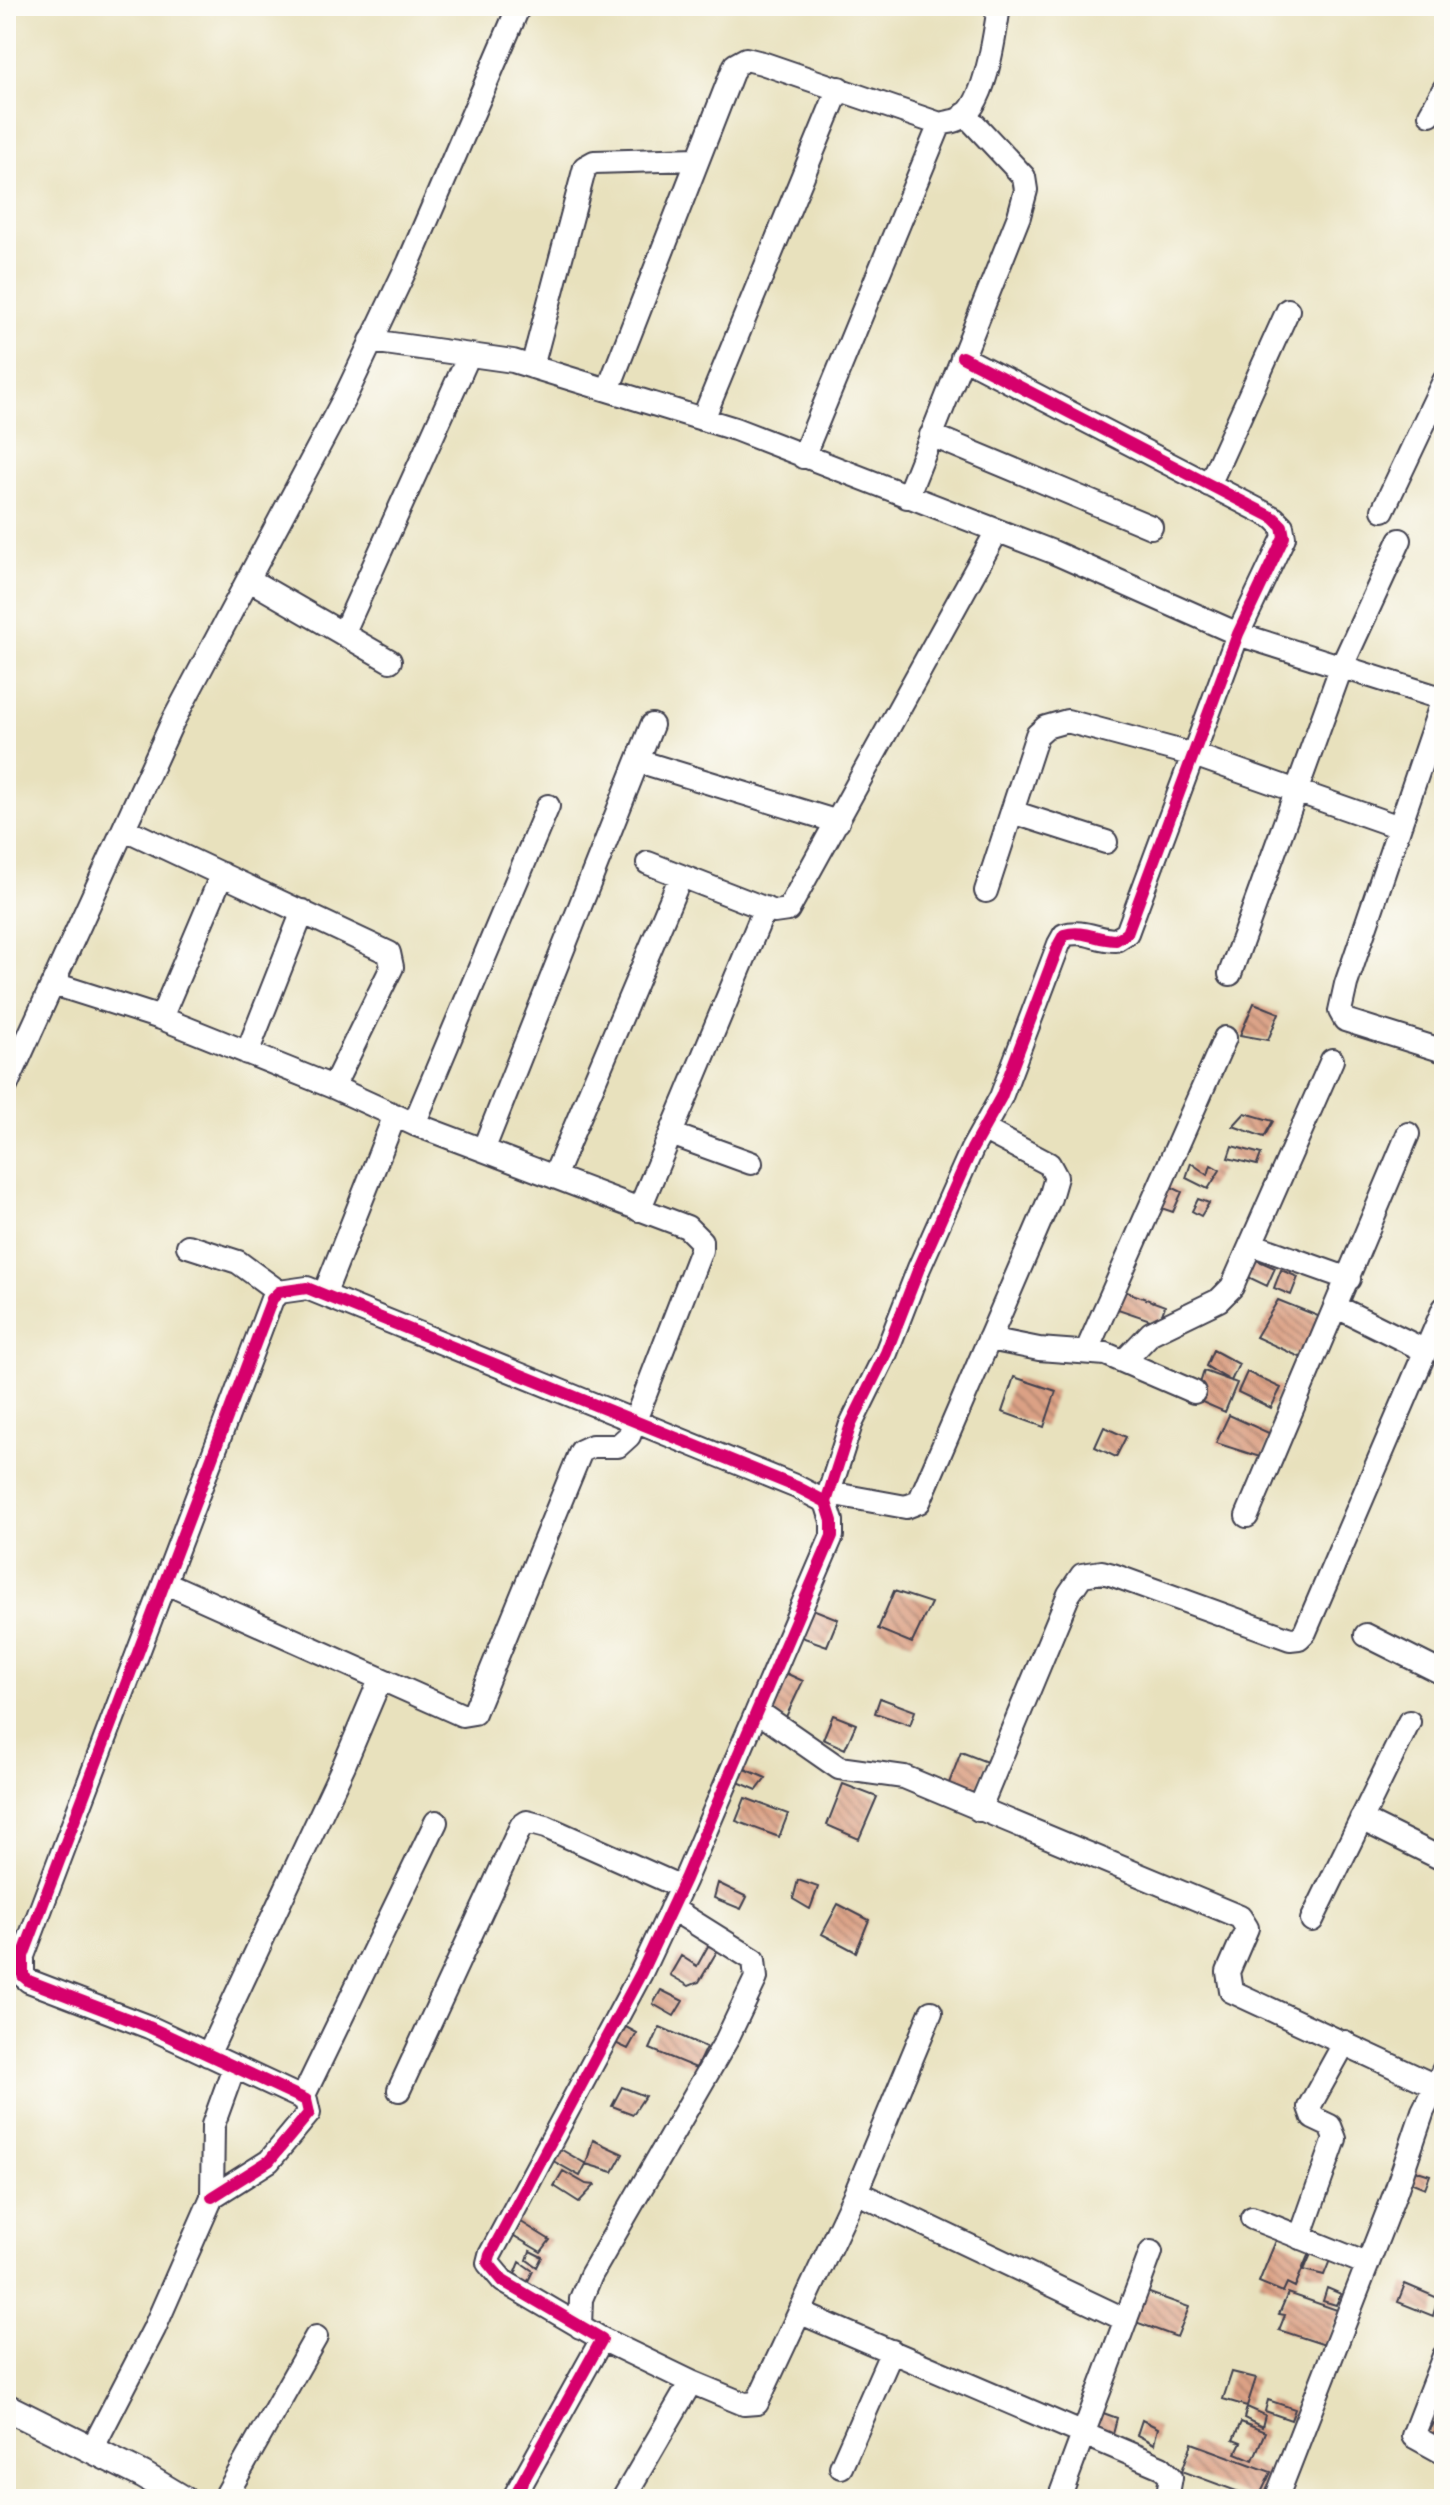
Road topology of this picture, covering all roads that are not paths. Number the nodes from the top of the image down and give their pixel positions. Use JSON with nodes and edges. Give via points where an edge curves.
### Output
{"nodes":[{"id":1,"x":519,"y":6,"type":"edge"},
{"id":2,"x":999,"y":6,"type":"edge"},
{"id":3,"x":839,"y":88,"type":"junction"},
{"id":4,"x":1444,"y":89,"type":"edge"},
{"id":5,"x":965,"y":114,"type":"junction"},
{"id":6,"x":1430,"y":114,"type":"dead end"},
{"id":7,"x":940,"y":124,"type":"junction"},
{"id":8,"x":697,"y":159,"type":"junction"},
{"id":9,"x":1288,"y":310,"type":"dead end"},
{"id":10,"x":371,"y":341,"type":"junction"},
{"id":11,"x":469,"y":355,"type":"junction"},
{"id":12,"x":962,"y":357,"type":"junction"},
{"id":13,"x":532,"y":367,"type":"junction"},
{"id":14,"x":1444,"y":381,"type":"edge"},
{"id":15,"x":608,"y":390,"type":"junction"},
{"id":16,"x":703,"y":419,"type":"junction"},
{"id":17,"x":931,"y":435,"type":"junction"},
{"id":18,"x":803,"y":457,"type":"junction"},
{"id":19,"x":1209,"y":485,"type":"junction"},
{"id":20,"x":907,"y":497,"type":"junction"},
{"id":21,"x":1383,"y":510,"type":"dead end"},
{"id":22,"x":1151,"y":527,"type":"dead end"},
{"id":23,"x":997,"y":531,"type":"junction"},
{"id":24,"x":1400,"y":540,"type":"dead end"},
{"id":25,"x":248,"y":579,"type":"junction"},
{"id":26,"x":343,"y":634,"type":"junction"},
{"id":27,"x":1238,"y":634,"type":"junction"},
{"id":28,"x":390,"y":661,"type":"dead end"},
{"id":29,"x":1341,"y":668,"type":"junction"},
{"id":30,"x":1444,"y":698,"type":"edge"},
{"id":31,"x":652,"y":725,"type":"dead end"},
{"id":32,"x":1194,"y":755,"type":"junction"},
{"id":33,"x":638,"y":761,"type":"junction"},
{"id":34,"x":1296,"y":792,"type":"junction"},
{"id":35,"x":548,"y":806,"type":"dead end"},
{"id":36,"x":1012,"y":812,"type":"junction"},
{"id":37,"x":838,"y":822,"type":"junction"},
{"id":38,"x":1399,"y":827,"type":"junction"},
{"id":39,"x":125,"y":829,"type":"junction"},
{"id":40,"x":1106,"y":842,"type":"dead end"},
{"id":41,"x":648,"y":863,"type":"dead end"},
{"id":42,"x":222,"y":874,"type":"junction"},
{"id":43,"x":681,"y":876,"type":"junction"},
{"id":44,"x":986,"y":891,"type":"dead end"},
{"id":45,"x":765,"y":908,"type":"junction"},
{"id":46,"x":303,"y":911,"type":"junction"},
{"id":47,"x":1230,"y":974,"type":"dead end"},
{"id":48,"x":54,"y":984,"type":"junction"},
{"id":49,"x":161,"y":1018,"type":"junction"},
{"id":50,"x":1225,"y":1038,"type":"dead end"},
{"id":51,"x":1443,"y":1047,"type":"edge"},
{"id":52,"x":247,"y":1053,"type":"junction"},
{"id":53,"x":1332,"y":1060,"type":"dead end"},
{"id":54,"x":6,"y":1086,"type":"edge"},
{"id":55,"x":333,"y":1087,"type":"junction"},
{"id":56,"x":405,"y":1120,"type":"junction"},
{"id":57,"x":983,"y":1129,"type":"junction"},
{"id":58,"x":671,"y":1134,"type":"junction"},
{"id":59,"x":1408,"y":1134,"type":"dead end"},
{"id":60,"x":484,"y":1148,"type":"junction"},
{"id":61,"x":751,"y":1163,"type":"dead end"},
{"id":62,"x":554,"y":1177,"type":"junction"},
{"id":63,"x":639,"y":1210,"type":"junction"},
{"id":64,"x":1251,"y":1244,"type":"junction"},
{"id":65,"x":188,"y":1246,"type":"dead end"},
{"id":66,"x":1349,"y":1279,"type":"junction"},
{"id":67,"x":279,"y":1292,"type":"junction"},
{"id":68,"x":324,"y":1295,"type":"junction"},
{"id":69,"x":1337,"y":1307,"type":"junction"},
{"id":70,"x":1444,"y":1308,"type":"edge"},
{"id":71,"x":989,"y":1339,"type":"junction"},
{"id":72,"x":1087,"y":1350,"type":"junction"},
{"id":73,"x":1426,"y":1351,"type":"junction"},
{"id":74,"x":1125,"y":1360,"type":"junction"},
{"id":75,"x":1194,"y":1392,"type":"dead end"},
{"id":76,"x":634,"y":1422,"type":"junction"},
{"id":77,"x":827,"y":1498,"type":"junction"},
{"id":78,"x":1247,"y":1516,"type":"dead end"},
{"id":79,"x":166,"y":1583,"type":"junction"},
{"id":80,"x":1366,"y":1635,"type":"dead end"},
{"id":81,"x":1444,"y":1674,"type":"edge"},
{"id":82,"x":380,"y":1680,"type":"junction"},
{"id":83,"x":757,"y":1711,"type":"junction"},
{"id":84,"x":1409,"y":1722,"type":"dead end"},
{"id":85,"x":979,"y":1810,"type":"junction"},
{"id":86,"x":1361,"y":1819,"type":"junction"},
{"id":87,"x":436,"y":1822,"type":"dead end"},
{"id":88,"x":1442,"y":1853,"type":"edge"},
{"id":89,"x":681,"y":1887,"type":"junction"},
{"id":90,"x":671,"y":1908,"type":"junction"},
{"id":91,"x":1312,"y":1920,"type":"dead end"},
{"id":92,"x":931,"y":2012,"type":"dead end"},
{"id":93,"x":1345,"y":2042,"type":"junction"},
{"id":94,"x":208,"y":2055,"type":"junction"},
{"id":95,"x":234,"y":2067,"type":"junction"},
{"id":96,"x":1441,"y":2081,"type":"edge"},
{"id":97,"x":399,"y":2090,"type":"dead end"},
{"id":98,"x":303,"y":2097,"type":"junction"},
{"id":99,"x":856,"y":2192,"type":"junction"},
{"id":100,"x":212,"y":2197,"type":"junction"},
{"id":101,"x":1252,"y":2218,"type":"dead end"},
{"id":102,"x":1300,"y":2238,"type":"junction"},
{"id":103,"x":1151,"y":2252,"type":"dead end"},
{"id":104,"x":1367,"y":2264,"type":"junction"},
{"id":105,"x":801,"y":2313,"type":"junction"},
{"id":106,"x":1126,"y":2320,"type":"junction"},
{"id":107,"x":580,"y":2327,"type":"junction"},
{"id":108,"x":316,"y":2337,"type":"dead end"},
{"id":109,"x":602,"y":2339,"type":"junction"},
{"id":110,"x":892,"y":2351,"type":"junction"},
{"id":111,"x":1444,"y":2356,"type":"edge"},
{"id":112,"x":691,"y":2382,"type":"junction"},
{"id":113,"x":6,"y":2407,"type":"edge"},
{"id":114,"x":1085,"y":2433,"type":"junction"},
{"id":115,"x":92,"y":2449,"type":"junction"},
{"id":116,"x":1444,"y":2453,"type":"edge"},
{"id":117,"x":841,"y":2467,"type":"dead end"},
{"id":118,"x":183,"y":2499,"type":"edge"},
{"id":119,"x":224,"y":2499,"type":"edge"},
{"id":120,"x":513,"y":2499,"type":"edge"},
{"id":121,"x":623,"y":2499,"type":"edge"},
{"id":122,"x":1059,"y":2499,"type":"edge"},
{"id":123,"x":1167,"y":2499,"type":"edge"},
{"id":124,"x":1276,"y":2499,"type":"edge"}],
"edges":[{"from":1,"to":10,"type":"street"},
{"from":2,"to":5,"type":"street","via":[[991,56],[975,104]]},
{"from":3,"to":7,"type":"street"},
{"from":3,"to":8,"type":"street","via":[[746,59],[735,65]]},
{"from":3,"to":16,"type":"street"},
{"from":4,"to":6,"type":"street"},
{"from":5,"to":7,"type":"street"},
{"from":5,"to":12,"type":"street","via":[[1024,177],[1026,190]]},
{"from":7,"to":18,"type":"street"},
{"from":8,"to":13,"type":"street","via":[[594,162],[585,167]]},
{"from":8,"to":15,"type":"street"},
{"from":9,"to":19,"type":"street"},
{"from":10,"to":11,"type":"street"},
{"from":10,"to":25,"type":"street"},
{"from":11,"to":13,"type":"street"},
{"from":11,"to":26,"type":"street"},
{"from":12,"to":17,"type":"street"},
{"from":12,"to":19,"type":"street"},
{"from":13,"to":15,"type":"street"},
{"from":14,"to":21,"type":"street"},
{"from":15,"to":16,"type":"street"},
{"from":16,"to":18,"type":"street"},
{"from":17,"to":20,"type":"street"},
{"from":17,"to":22,"type":"street"},
{"from":18,"to":20,"type":"street"},
{"from":19,"to":27,"type":"street","via":[[1282,526],[1284,537]]},
{"from":20,"to":23,"type":"street"},
{"from":23,"to":27,"type":"street"},
{"from":23,"to":37,"type":"street"},
{"from":24,"to":29,"type":"street"},
{"from":25,"to":26,"type":"street"},
{"from":25,"to":39,"type":"street","via":[[172,723]]},
{"from":26,"to":28,"type":"street"},
{"from":27,"to":29,"type":"street"},
{"from":27,"to":32,"type":"street"},
{"from":29,"to":30,"type":"street"},
{"from":29,"to":34,"type":"street"},
{"from":30,"to":38,"type":"street"},
{"from":31,"to":33,"type":"street"},
{"from":32,"to":34,"type":"street"},
{"from":32,"to":36,"type":"street","via":[[1099,727],[1067,721],[1046,727],[1037,735]]},
{"from":32,"to":57,"type":"street","via":[[1127,933],[1116,940],[1086,932],[1064,935],[1027,1034]]},
{"from":33,"to":37,"type":"street"},
{"from":33,"to":60,"type":"street"},
{"from":34,"to":38,"type":"street"},
{"from":34,"to":47,"type":"street"},
{"from":35,"to":56,"type":"street"},
{"from":36,"to":40,"type":"street"},
{"from":36,"to":44,"type":"street"},
{"from":37,"to":45,"type":"street","via":[[788,910]]},
{"from":38,"to":51,"type":"street","via":[[1340,1011],[1345,1020]]},
{"from":39,"to":42,"type":"street"},
{"from":39,"to":48,"type":"street"},
{"from":41,"to":43,"type":"street"},
{"from":42,"to":46,"type":"street"},
{"from":42,"to":49,"type":"street"},
{"from":43,"to":45,"type":"street"},
{"from":43,"to":62,"type":"street"},
{"from":45,"to":58,"type":"street"},
{"from":46,"to":52,"type":"street"},
{"from":46,"to":55,"type":"street","via":[[382,949],[392,959]]},
{"from":48,"to":49,"type":"street"},
{"from":48,"to":54,"type":"street"},
{"from":49,"to":52,"type":"street"},
{"from":50,"to":72,"type":"street"},
{"from":52,"to":55,"type":"street"},
{"from":53,"to":64,"type":"street"},
{"from":55,"to":56,"type":"street"},
{"from":56,"to":60,"type":"street"},
{"from":56,"to":68,"type":"street"},
{"from":57,"to":71,"type":"street","via":[[1049,1164],[1056,1177]]},
{"from":57,"to":77,"type":"street","via":[[851,1424]]},
{"from":58,"to":61,"type":"street"},
{"from":58,"to":63,"type":"street"},
{"from":59,"to":66,"type":"street"},
{"from":60,"to":62,"type":"street"},
{"from":62,"to":63,"type":"street"},
{"from":63,"to":76,"type":"street","via":[[695,1232],[701,1250]]},
{"from":64,"to":66,"type":"street"},
{"from":64,"to":74,"type":"street","via":[[1225,1295],[1151,1333]]},
{"from":65,"to":67,"type":"street","via":[[238,1262]]},
{"from":66,"to":69,"type":"street"},
{"from":67,"to":68,"type":"street","via":[[307,1288]]},
{"from":67,"to":79,"type":"street","via":[[248,1359]]},
{"from":68,"to":76,"type":"street"},
{"from":69,"to":73,"type":"street"},
{"from":69,"to":78,"type":"street"},
{"from":70,"to":73,"type":"street"},
{"from":71,"to":72,"type":"street","via":[[1039,1349]]},
{"from":71,"to":77,"type":"street","via":[[916,1506]]},
{"from":72,"to":74,"type":"street"},
{"from":73,"to":85,"type":"street","via":[[1305,1632],[1290,1639],[1113,1575],[1082,1575],[1069,1594]]},
{"from":74,"to":75,"type":"street"},
{"from":76,"to":77,"type":"street"},
{"from":76,"to":82,"type":"street","via":[[618,1446],[581,1451],[474,1713],[462,1715]]},
{"from":77,"to":83,"type":"street","via":[[832,1536]]},
{"from":79,"to":82,"type":"street"},
{"from":79,"to":94,"type":"street","via":[[22,1968],[29,1981]]},
{"from":80,"to":81,"type":"street"},
{"from":82,"to":94,"type":"street"},
{"from":83,"to":85,"type":"street","via":[[839,1768],[904,1777]]},
{"from":83,"to":89,"type":"street"},
{"from":84,"to":86,"type":"street"},
{"from":85,"to":93,"type":"street","via":[[1240,1917],[1247,1928],[1228,1972],[1231,1991]]},
{"from":86,"to":88,"type":"street"},
{"from":86,"to":91,"type":"street"},
{"from":87,"to":98,"type":"street"},
{"from":89,"to":90,"type":"street"},
{"from":89,"to":97,"type":"street","via":[[546,1827],[527,1822],[521,1826]]},
{"from":90,"to":107,"type":"street","via":[[754,1960],[756,1978],[726,2041],[587,2283]]},
{"from":90,"to":107,"type":"street","via":[[608,2040],[488,2263],[503,2281]]},
{"from":92,"to":99,"type":"street"},
{"from":93,"to":96,"type":"street"},
{"from":93,"to":102,"type":"street","via":[[1309,2107],[1313,2118],[1330,2126],[1335,2139]]},
{"from":94,"to":95,"type":"street"},
{"from":95,"to":98,"type":"street"},
{"from":95,"to":100,"type":"street","via":[[213,2125]]},
{"from":96,"to":104,"type":"street"},
{"from":98,"to":100,"type":"street","via":[[309,2113],[280,2151]]},
{"from":99,"to":105,"type":"street"},
{"from":99,"to":106,"type":"street"},
{"from":100,"to":115,"type":"street","via":[[154,2329]]},
{"from":101,"to":102,"type":"street"},
{"from":102,"to":104,"type":"street"},
{"from":103,"to":106,"type":"street"},
{"from":104,"to":124,"type":"street"},
{"from":105,"to":110,"type":"street"},
{"from":105,"to":112,"type":"street","via":[[757,2403],[744,2404]]},
{"from":106,"to":114,"type":"street"},
{"from":107,"to":109,"type":"street"},
{"from":108,"to":119,"type":"street"},
{"from":109,"to":112,"type":"street"},
{"from":109,"to":120,"type":"street"},
{"from":110,"to":114,"type":"street"},
{"from":110,"to":117,"type":"street"},
{"from":111,"to":116,"type":"street","via":[[1413,2433],[1416,2440]]},
{"from":112,"to":121,"type":"street"},
{"from":113,"to":115,"type":"street"},
{"from":114,"to":122,"type":"street"},
{"from":114,"to":123,"type":"street","via":[[1170,2472]]},
{"from":115,"to":118,"type":"street"}]}
